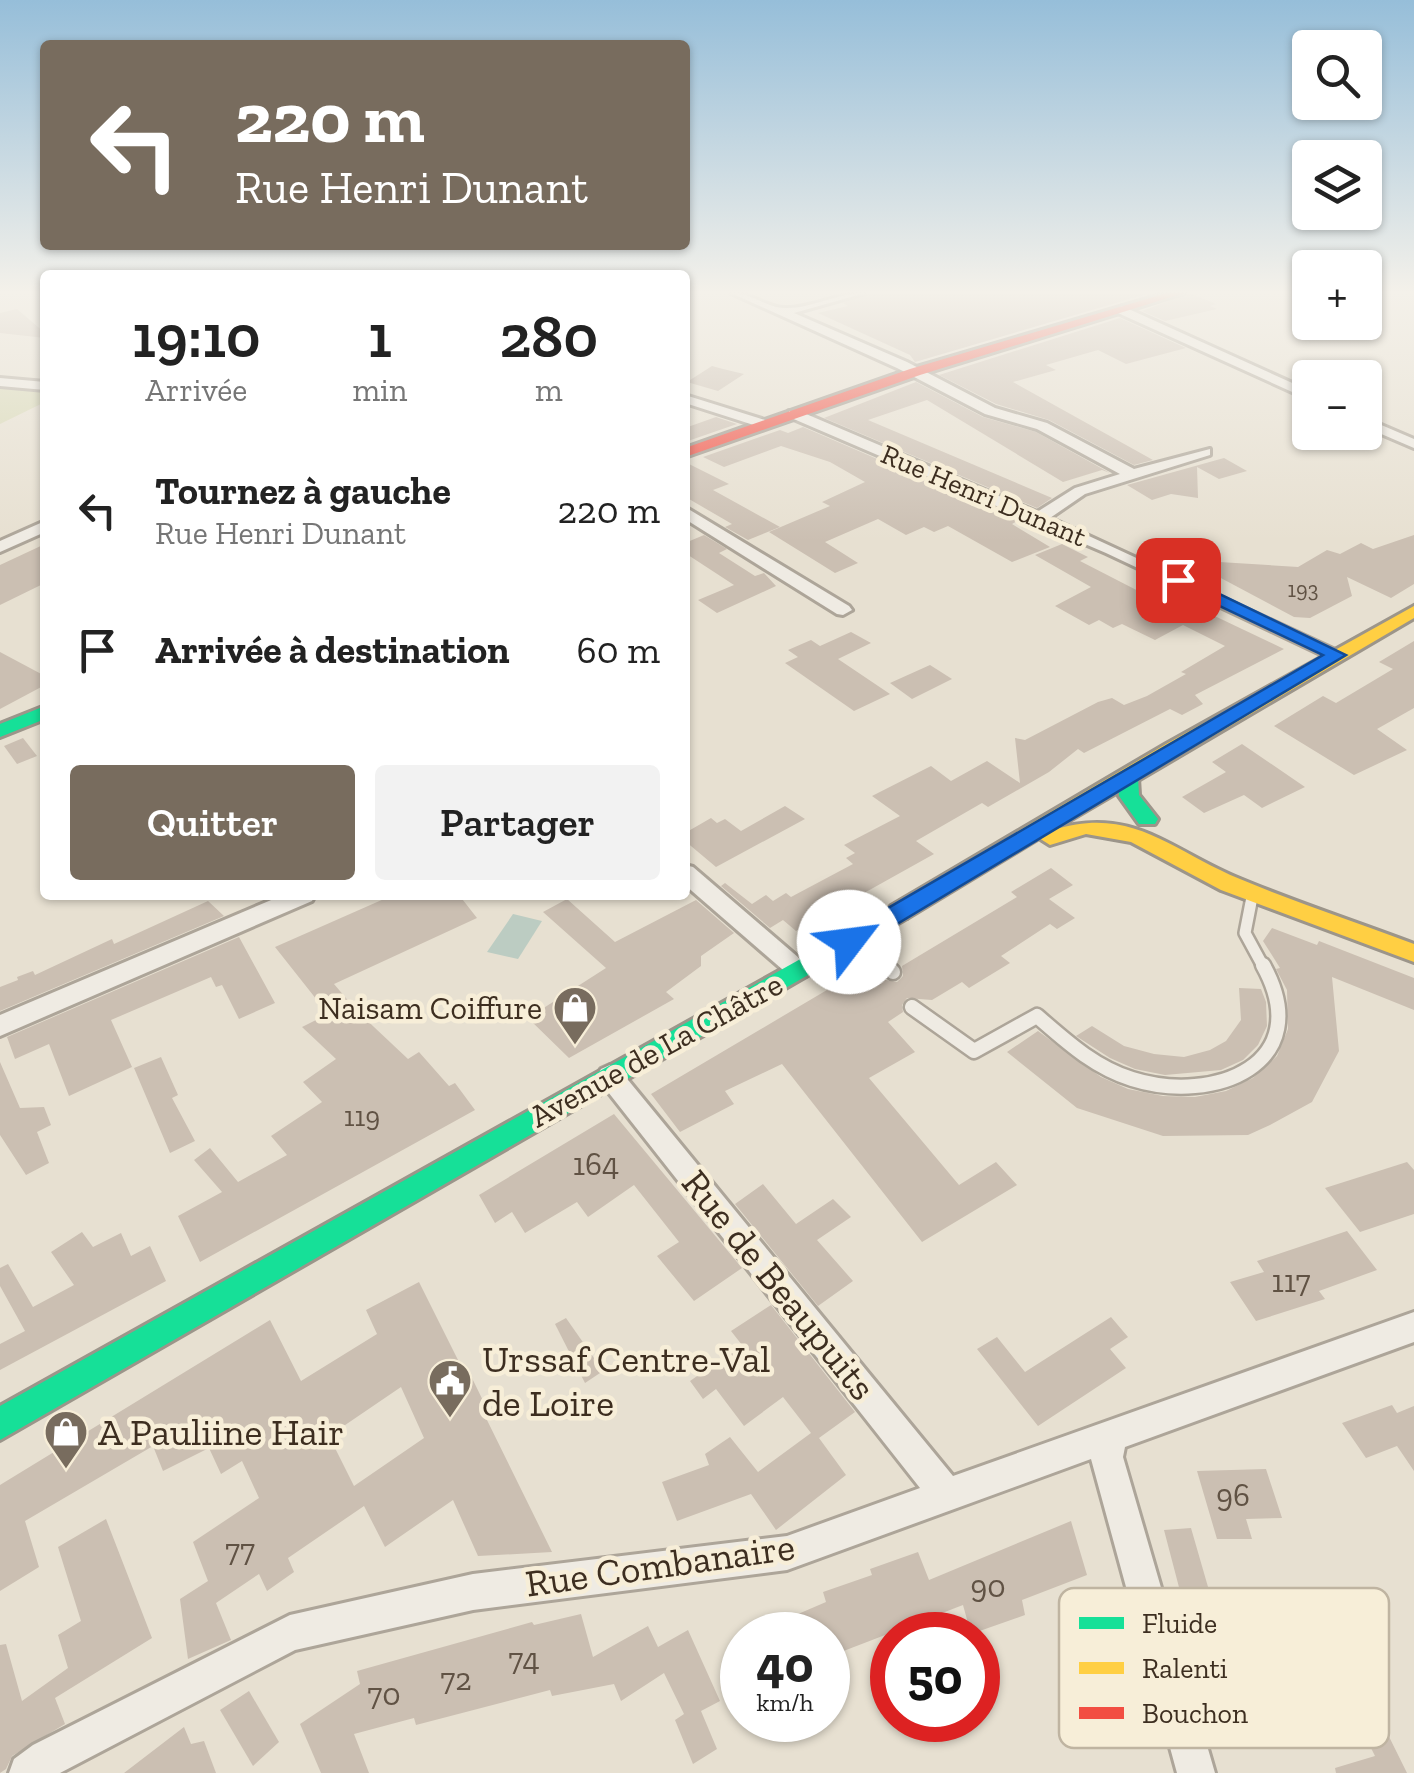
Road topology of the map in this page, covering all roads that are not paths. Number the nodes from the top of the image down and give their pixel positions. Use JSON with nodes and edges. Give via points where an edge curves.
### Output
{"nodes":[{"id":1,"x":904,"y":376,"type":"edge"},
{"id":2,"x":922,"y":376,"type":"edge"},
{"id":3,"x":1266,"y":376,"type":"edge"},
{"id":4,"x":0,"y":382,"type":"edge"},
{"id":5,"x":40,"y":386,"type":"edge"},
{"id":6,"x":1292,"y":388,"type":"edge"},
{"id":7,"x":690,"y":401,"type":"edge"},
{"id":8,"x":794,"y":414,"type":"junction"},
{"id":9,"x":763,"y":424,"type":"junction"},
{"id":10,"x":1382,"y":430,"type":"edge"},
{"id":11,"x":1414,"y":444,"type":"edge"},
{"id":12,"x":690,"y":451,"type":"edge"},
{"id":13,"x":1205,"y":452,"type":"dead end"},
{"id":14,"x":1130,"y":474,"type":"junction"},
{"id":15,"x":1040,"y":518,"type":"junction"},
{"id":16,"x":690,"y":520,"type":"edge"},
{"id":17,"x":40,"y":528,"type":"edge"},
{"id":18,"x":0,"y":547,"type":"edge"},
{"id":19,"x":843,"y":610,"type":"dead end"},
{"id":20,"x":1414,"y":611,"type":"edge"},
{"id":21,"x":1336,"y":655,"type":"junction"},
{"id":22,"x":40,"y":714,"type":"edge"},
{"id":23,"x":0,"y":731,"type":"edge"},
{"id":24,"x":1128,"y":778,"type":"junction"},
{"id":25,"x":1101,"y":794,"type":"junction"},
{"id":26,"x":1141,"y":825,"type":"junction"},
{"id":27,"x":1028,"y":838,"type":"junction"},
{"id":28,"x":690,"y":877,"type":"edge"},
{"id":29,"x":1253,"y":892,"type":"junction"},
{"id":30,"x":292,"y":900,"type":"edge"},
{"id":31,"x":856,"y":937,"type":"junction"},
{"id":32,"x":1414,"y":939,"type":"edge"},
{"id":33,"x":1414,"y":953,"type":"edge"},
{"id":34,"x":798,"y":970,"type":"junction"},
{"id":35,"x":893,"y":972,"type":"dead end"},
{"id":36,"x":912,"y":1007,"type":"dead end"},
{"id":37,"x":0,"y":1026,"type":"edge"},
{"id":38,"x":610,"y":1076,"type":"junction"},
{"id":39,"x":1414,"y":1326,"type":"edge"},
{"id":40,"x":0,"y":1424,"type":"edge"},
{"id":41,"x":1110,"y":1436,"type":"junction"},
{"id":42,"x":947,"y":1495,"type":"junction"},
{"id":43,"x":1145,"y":1588,"type":"edge"},
{"id":44,"x":1189,"y":1748,"type":"edge"},
{"id":45,"x":28,"y":1773,"type":"edge"},
{"id":46,"x":1196,"y":1773,"type":"edge"}],
"edges":[{"from":1,"to":8,"type":"street"},
{"from":2,"to":14,"type":"street","via":[[990,411],[1042,426]]},
{"from":3,"to":6,"type":"street"},
{"from":4,"to":5,"type":"street"},
{"from":7,"to":9,"type":"street"},
{"from":8,"to":9,"type":"street"},
{"from":8,"to":15,"type":"street","name":"Rue Henri Dunant"},
{"from":9,"to":12,"type":"street"},
{"from":10,"to":11,"type":"street"},
{"from":13,"to":14,"type":"street"},
{"from":14,"to":15,"type":"street","via":[[1080,490]]},
{"from":15,"to":21,"type":"street","name":"Rue Henri Dunant"},
{"from":16,"to":19,"type":"street"},
{"from":17,"to":18,"type":"street"},
{"from":20,"to":21,"type":"street","name":"Avenue de La Châtre"},
{"from":21,"to":24,"type":"street","name":"Avenue de La Châtre"},
{"from":22,"to":23,"type":"street"},
{"from":24,"to":25,"type":"street","name":"Avenue de La Châtre"},
{"from":24,"to":26,"type":"street"},
{"from":25,"to":26,"type":"street"},
{"from":25,"to":27,"type":"street","name":"Avenue de La Châtre"},
{"from":26,"to":27,"type":"street"},
{"from":26,"to":29,"type":"street","via":[[1229,884]]},
{"from":26,"to":32,"type":"street","via":[[1250,876]]},
{"from":27,"to":31,"type":"street","name":"Avenue de La Châtre"},
{"from":28,"to":34,"type":"street"},
{"from":29,"to":33,"type":"street"},
{"from":29,"to":36,"type":"lane","via":[[1244,933],[1268,972],[1278,1031],[1253,1067],[1228,1083],[1175,1088],[1112,1072],[1036,1016],[974,1051]]},
{"from":30,"to":37,"type":"street"},
{"from":31,"to":34,"type":"street","name":"Avenue de La Châtre"},
{"from":31,"to":35,"type":"lane"},
{"from":34,"to":38,"type":"street","name":"Avenue de La Châtre"},
{"from":38,"to":40,"type":"street","name":"Avenue de La Châtre"},
{"from":38,"to":42,"type":"street","name":"Rue de Beaupuits"},
{"from":39,"to":41,"type":"street","name":"Rue Combanaire"},
{"from":41,"to":42,"type":"street","name":"Rue Combanaire"},
{"from":41,"to":43,"type":"street","via":[[1108,1456]]},
{"from":42,"to":45,"type":"street","name":"Rue Combanaire","via":[[788,1552],[473,1592],[290,1633]]},
{"from":44,"to":46,"type":"street"}]}
